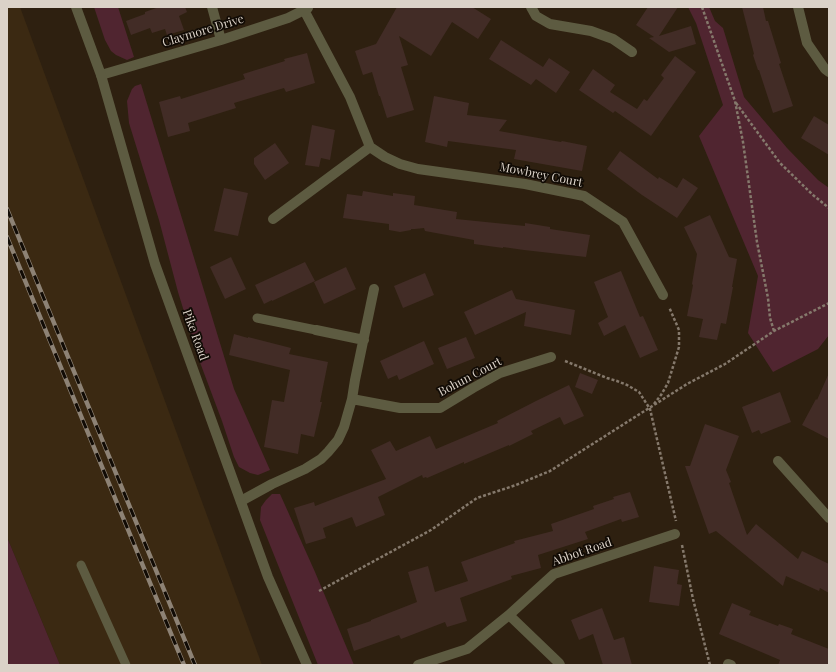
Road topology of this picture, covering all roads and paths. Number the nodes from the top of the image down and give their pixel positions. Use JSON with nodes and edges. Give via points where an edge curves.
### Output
{"nodes":[{"id":1,"x":76,"y":7,"type":"edge"},
{"id":2,"x":212,"y":7,"type":"edge"},
{"id":3,"x":530,"y":7,"type":"edge"},
{"id":4,"x":702,"y":7,"type":"edge"},
{"id":5,"x":798,"y":7,"type":"edge"},
{"id":6,"x":307,"y":9,"type":"edge"},
{"id":7,"x":221,"y":40,"type":"junction"},
{"id":8,"x":632,"y":52,"type":"dead end"},
{"id":9,"x":829,"y":72,"type":"edge"},
{"id":10,"x":101,"y":75,"type":"junction"},
{"id":11,"x":735,"y":101,"type":"junction"},
{"id":12,"x":370,"y":146,"type":"junction"},
{"id":13,"x":829,"y":208,"type":"edge"},
{"id":14,"x":273,"y":219,"type":"dead end"},
{"id":15,"x":374,"y":289,"type":"dead end"},
{"id":16,"x":663,"y":295,"type":"joint"},
{"id":17,"x":829,"y":304,"type":"edge"},
{"id":18,"x":257,"y":318,"type":"dead end"},
{"id":19,"x":316,"y":330,"type":"joint"},
{"id":20,"x":774,"y":332,"type":"junction"},
{"id":21,"x":364,"y":340,"type":"junction"},
{"id":22,"x":551,"y":357,"type":"joint"},
{"id":23,"x":352,"y":399,"type":"junction"},
{"id":24,"x":650,"y":409,"type":"junction"},
{"id":25,"x":778,"y":461,"type":"dead end"},
{"id":26,"x":241,"y":501,"type":"junction"},
{"id":27,"x":829,"y":518,"type":"edge"},
{"id":28,"x":677,"y":534,"type":"junction"},
{"id":29,"x":81,"y":565,"type":"dead end"},
{"id":30,"x":319,"y":591,"type":"dead end"},
{"id":31,"x":510,"y":615,"type":"junction"},
{"id":32,"x":126,"y":665,"type":"edge"},
{"id":33,"x":307,"y":665,"type":"edge"},
{"id":34,"x":418,"y":665,"type":"edge"},
{"id":35,"x":560,"y":665,"type":"edge"},
{"id":36,"x":710,"y":665,"type":"edge"}],
"edges":[{"from":1,"to":10,"type":"street","name":"Pike Road"},
{"from":2,"to":7,"type":"street"},
{"from":3,"to":8,"type":"street","via":[[536,16],[550,24],[591,31],[613,39]]},
{"from":4,"to":11,"type":"path"},
{"from":5,"to":9,"type":"street","via":[[807,43]]},
{"from":6,"to":7,"type":"street","name":"Claymore Drive","via":[[288,18]]},
{"from":6,"to":12,"type":"street","via":[[350,97]]},
{"from":7,"to":10,"type":"street","name":"Claymore Drive"},
{"from":10,"to":26,"type":"street","name":"Pike Road","via":[[155,264]]},
{"from":11,"to":13,"type":"path","via":[[780,162]]},
{"from":11,"to":20,"type":"path"},
{"from":12,"to":14,"type":"street"},
{"from":12,"to":16,"type":"street","name":"Mowbrey Court","via":[[386,158],[418,169],[525,184],[584,196],[622,222]]},
{"from":15,"to":21,"type":"street"},
{"from":16,"to":24,"type":"path","via":[[679,330],[679,347],[668,383]]},
{"from":17,"to":20,"type":"path"},
{"from":18,"to":19,"type":"lane"},
{"from":19,"to":21,"type":"street"},
{"from":20,"to":24,"type":"path"},
{"from":21,"to":23,"type":"street"},
{"from":22,"to":23,"type":"street","name":"Bohun Court","via":[[500,373],[440,408],[400,408]]},
{"from":22,"to":24,"type":"path","via":[[627,385],[639,392]]},
{"from":23,"to":26,"type":"street","via":[[338,440],[321,459]]},
{"from":24,"to":28,"type":"path"},
{"from":24,"to":30,"type":"path","via":[[550,471],[516,486],[477,498],[431,530]]},
{"from":25,"to":27,"type":"street"},
{"from":26,"to":33,"type":"street","name":"Pike Road","via":[[268,577]]},
{"from":28,"to":31,"type":"street","name":"Abbot Road","via":[[554,574]]},
{"from":28,"to":36,"type":"path"},
{"from":29,"to":32,"type":"lane"},
{"from":31,"to":34,"type":"street","name":"Abbot Road","via":[[467,649]]},
{"from":31,"to":35,"type":"street"}]}
